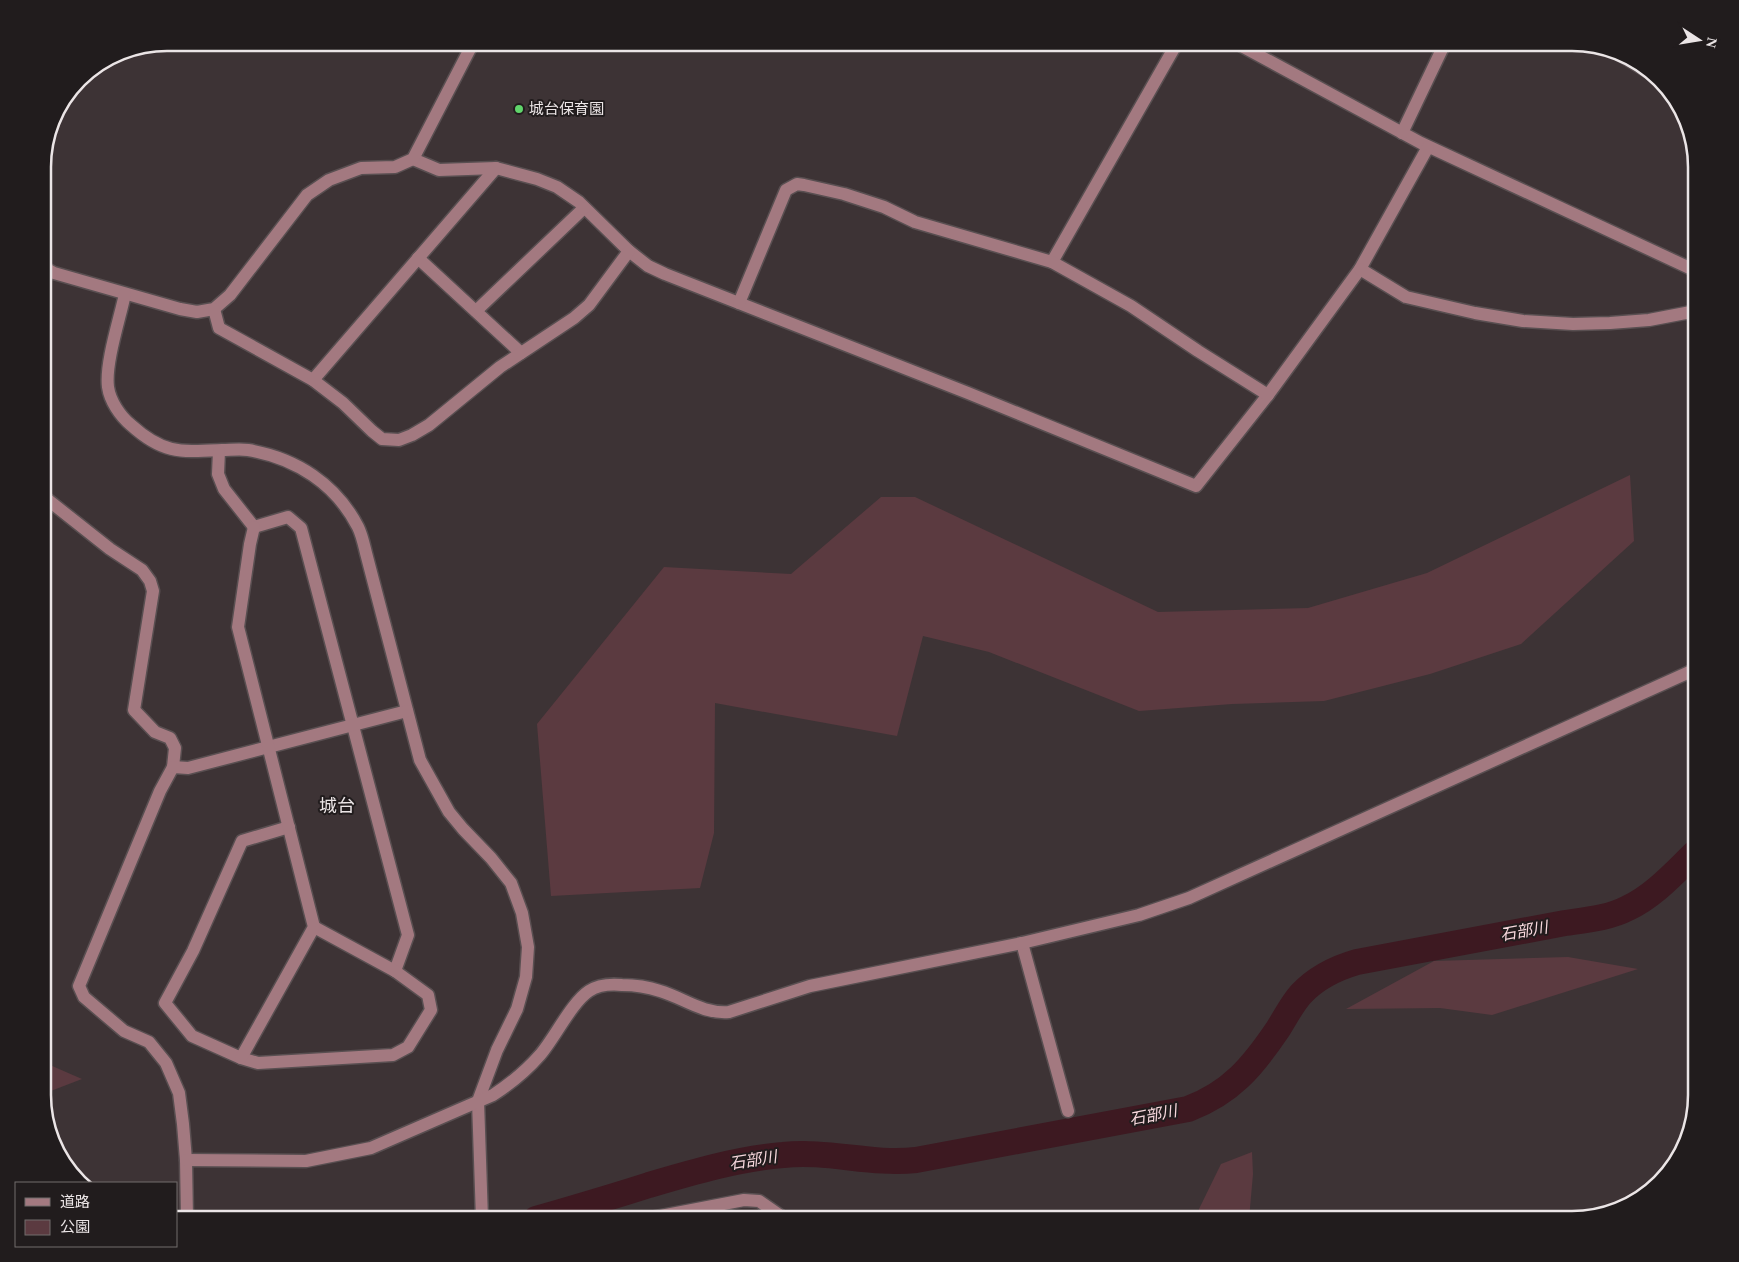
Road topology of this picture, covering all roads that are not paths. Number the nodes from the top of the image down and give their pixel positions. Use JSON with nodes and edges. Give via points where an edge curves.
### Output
{"nodes":[{"id":1,"x":468,"y":51,"type":"edge"},
{"id":2,"x":1172,"y":51,"type":"edge"},
{"id":3,"x":1252,"y":51,"type":"edge"},
{"id":4,"x":1441,"y":51,"type":"edge"},
{"id":5,"x":1402,"y":133,"type":"junction"},
{"id":6,"x":1428,"y":147,"type":"junction"},
{"id":7,"x":413,"y":159,"type":"junction"},
{"id":8,"x":496,"y":168,"type":"junction"},
{"id":9,"x":584,"y":208,"type":"junction"},
{"id":10,"x":629,"y":250,"type":"junction"},
{"id":11,"x":418,"y":258,"type":"junction"},
{"id":12,"x":1052,"y":262,"type":"junction"},
{"id":13,"x":1688,"y":267,"type":"edge"},
{"id":14,"x":1360,"y":269,"type":"junction"},
{"id":15,"x":51,"y":271,"type":"edge"},
{"id":16,"x":125,"y":294,"type":"junction"},
{"id":17,"x":739,"y":304,"type":"junction"},
{"id":18,"x":214,"y":309,"type":"junction"},
{"id":19,"x":476,"y":311,"type":"junction"},
{"id":20,"x":1688,"y":313,"type":"edge"},
{"id":21,"x":521,"y":353,"type":"junction"},
{"id":22,"x":313,"y":380,"type":"junction"},
{"id":23,"x":1268,"y":395,"type":"junction"},
{"id":24,"x":219,"y":450,"type":"junction"},
{"id":25,"x":51,"y":502,"type":"edge"},
{"id":26,"x":254,"y":527,"type":"junction"},
{"id":27,"x":1688,"y":673,"type":"edge"},
{"id":28,"x":407,"y":711,"type":"junction"},
{"id":29,"x":353,"y":725,"type":"junction"},
{"id":30,"x":268,"y":746,"type":"junction"},
{"id":31,"x":173,"y":767,"type":"junction"},
{"id":32,"x":289,"y":827,"type":"junction"},
{"id":33,"x":314,"y":926,"type":"junction"},
{"id":34,"x":1022,"y":943,"type":"junction"},
{"id":35,"x":395,"y":971,"type":"junction"},
{"id":36,"x":242,"y":1058,"type":"junction"},
{"id":37,"x":478,"y":1101,"type":"junction"},
{"id":38,"x":1068,"y":1111,"type":"dead end"},
{"id":39,"x":186,"y":1160,"type":"junction"},
{"id":40,"x":186,"y":1211,"type":"edge"},
{"id":41,"x":482,"y":1211,"type":"edge"},
{"id":42,"x":690,"y":1211,"type":"edge"},
{"id":43,"x":773,"y":1211,"type":"edge"}],
"edges":[{"from":1,"to":7,"type":"street"},
{"from":2,"to":12,"type":"street"},
{"from":3,"to":5,"type":"street"},
{"from":4,"to":5,"type":"street"},
{"from":5,"to":6,"type":"street"},
{"from":6,"to":13,"type":"street"},
{"from":6,"to":14,"type":"street"},
{"from":7,"to":8,"type":"street","via":[[440,170]]},
{"from":7,"to":18,"type":"street","via":[[395,166],[361,168],[329,180],[308,195],[230,295]]},
{"from":8,"to":9,"type":"street","via":[[557,186]]},
{"from":8,"to":11,"type":"street"},
{"from":9,"to":10,"type":"street"},
{"from":9,"to":19,"type":"street"},
{"from":10,"to":17,"type":"street","via":[[664,274]]},
{"from":10,"to":21,"type":"street","via":[[589,305]]},
{"from":11,"to":19,"type":"street"},
{"from":11,"to":22,"type":"street"},
{"from":12,"to":17,"type":"street","via":[[915,222],[884,207],[844,194],[797,184],[786,190]]},
{"from":12,"to":23,"type":"street","via":[[1132,306]]},
{"from":14,"to":20,"type":"street","via":[[1406,296],[1475,313],[1523,320],[1610,323]]},
{"from":14,"to":23,"type":"street"},
{"from":15,"to":16,"type":"street"},
{"from":16,"to":18,"type":"street","via":[[197,312]]},
{"from":16,"to":24,"type":"street","via":[[109,363],[108,387],[115,406],[145,438],[166,448]]},
{"from":17,"to":23,"type":"street","via":[[1196,486]]},
{"from":18,"to":22,"type":"street","via":[[219,328]]},
{"from":19,"to":21,"type":"street"},
{"from":21,"to":22,"type":"street","via":[[429,425],[399,440],[382,439]]},
{"from":24,"to":26,"type":"street","via":[[218,474],[224,489]]},
{"from":24,"to":28,"type":"street","via":[[247,450],[300,466],[322,481],[344,504],[359,529]]},
{"from":25,"to":31,"type":"street","via":[[142,570],[150,581],[153,591],[134,710],[155,732],[170,738],[175,748]]},
{"from":26,"to":29,"type":"street","via":[[288,517],[301,528]]},
{"from":26,"to":30,"type":"street","via":[[238,627]]},
{"from":27,"to":34,"type":"street","via":[[1189,898],[1139,915]]},
{"from":28,"to":29,"type":"street"},
{"from":28,"to":37,"type":"street","via":[[420,760],[434,789],[449,812],[511,883],[522,913],[528,947],[526,977],[517,1009]]},
{"from":29,"to":30,"type":"street"},
{"from":29,"to":35,"type":"street","via":[[408,935]]},
{"from":30,"to":31,"type":"street","via":[[188,768]]},
{"from":30,"to":32,"type":"street"},
{"from":31,"to":39,"type":"street","via":[[156,800],[79,986],[84,997],[124,1031],[149,1042],[166,1063],[179,1093]]},
{"from":32,"to":33,"type":"street"},
{"from":32,"to":36,"type":"street","via":[[242,840],[193,951],[165,1003],[192,1036]]},
{"from":33,"to":35,"type":"street"},
{"from":33,"to":36,"type":"street"},
{"from":34,"to":37,"type":"street","via":[[810,986],[729,1012],[706,1010],[661,991],[623,985],[598,987],[578,1002],[526,1070],[510,1084]]},
{"from":34,"to":38,"type":"street"},
{"from":35,"to":36,"type":"street","via":[[428,994],[431,1010],[408,1047],[393,1055],[258,1063]]},
{"from":37,"to":39,"type":"street","via":[[371,1148],[306,1161]]},
{"from":37,"to":41,"type":"street"},
{"from":39,"to":40,"type":"street"},
{"from":42,"to":43,"type":"street","via":[[744,1200],[759,1201]]}]}
